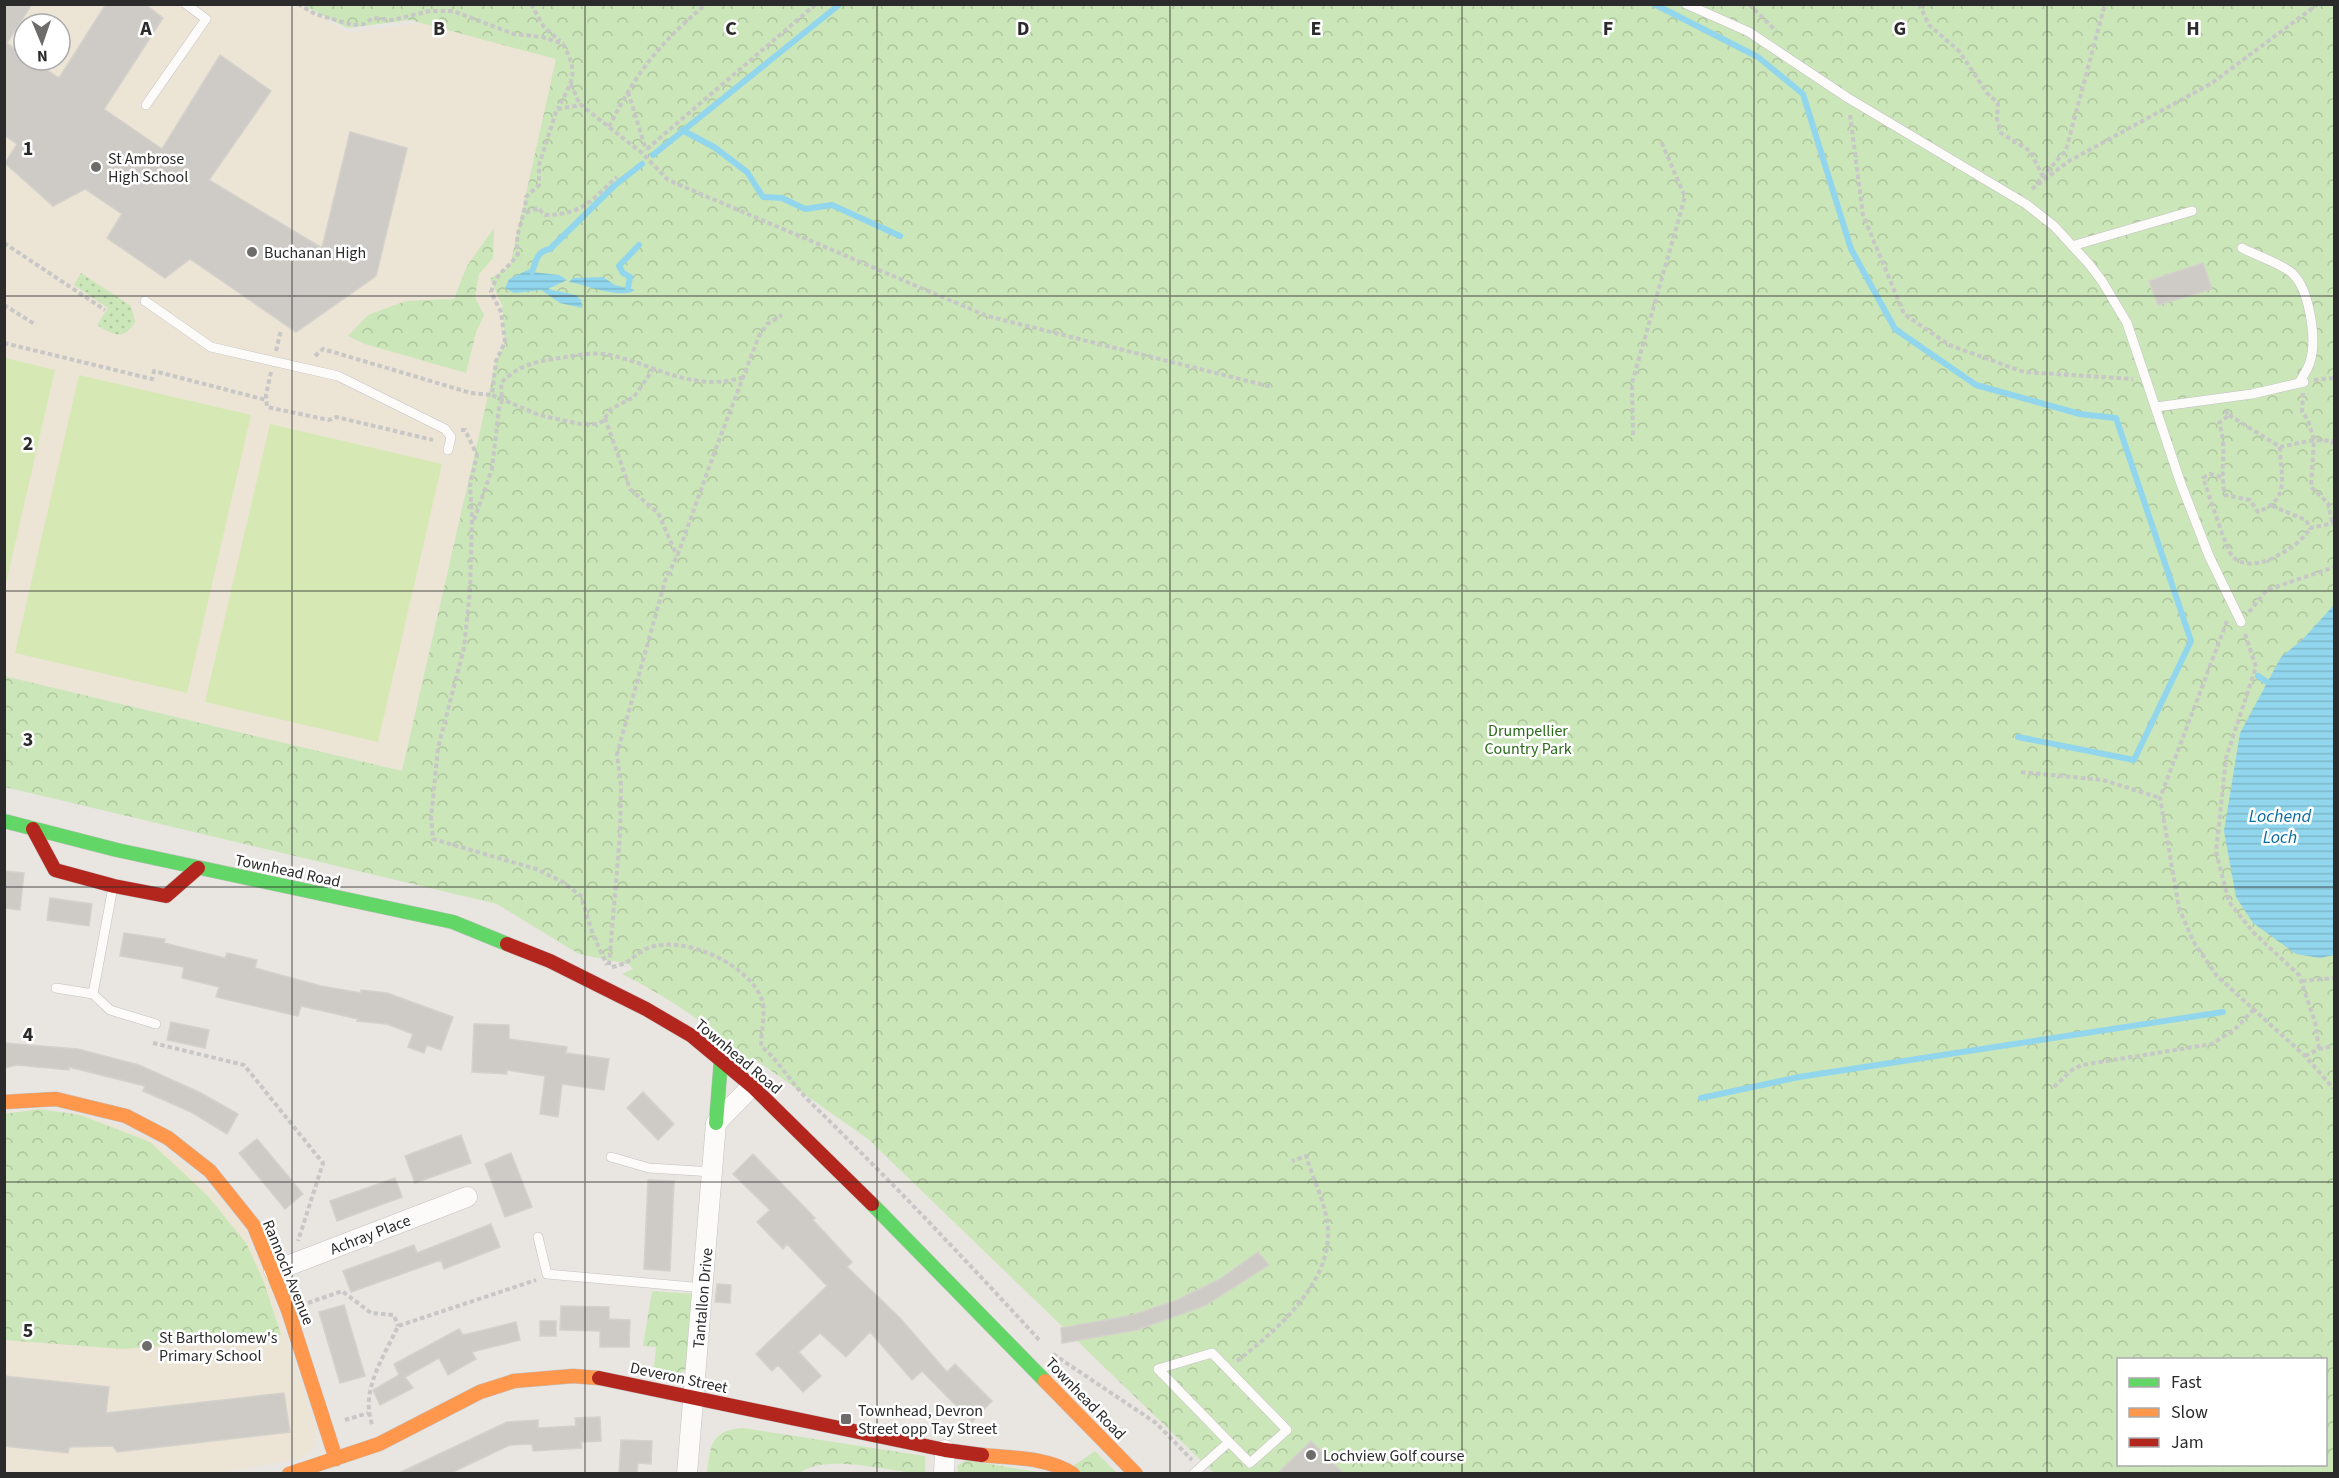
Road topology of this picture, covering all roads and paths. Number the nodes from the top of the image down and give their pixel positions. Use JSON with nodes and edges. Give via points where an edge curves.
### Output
{"nodes":[{"id":1,"x":186,"y":4,"type":"edge"},
{"id":2,"x":298,"y":4,"type":"edge"},
{"id":3,"x":531,"y":4,"type":"edge"},
{"id":4,"x":706,"y":4,"type":"edge"},
{"id":5,"x":816,"y":4,"type":"edge"},
{"id":6,"x":1686,"y":4,"type":"edge"},
{"id":7,"x":1919,"y":4,"type":"edge"},
{"id":8,"x":2105,"y":4,"type":"edge"},
{"id":9,"x":2318,"y":4,"type":"edge"},
{"id":10,"x":563,"y":44,"type":"junction"},
{"id":11,"x":571,"y":83,"type":"junction"},
{"id":12,"x":627,"y":91,"type":"junction"},
{"id":13,"x":1848,"y":98,"type":"junction"},
{"id":14,"x":146,"y":105,"type":"dead end"},
{"id":15,"x":580,"y":105,"type":"junction"},
{"id":16,"x":557,"y":108,"type":"junction"},
{"id":17,"x":609,"y":127,"type":"junction"},
{"id":18,"x":1661,"y":141,"type":"dead end"},
{"id":19,"x":647,"y":149,"type":"junction"},
{"id":20,"x":642,"y":153,"type":"junction"},
{"id":21,"x":617,"y":177,"type":"dead end"},
{"id":22,"x":2043,"y":177,"type":"junction"},
{"id":23,"x":2032,"y":189,"type":"junction"},
{"id":24,"x":2025,"y":204,"type":"junction"},
{"id":25,"x":2192,"y":211,"type":"dead end"},
{"id":26,"x":526,"y":213,"type":"junction"},
{"id":27,"x":4,"y":243,"type":"edge"},
{"id":28,"x":2072,"y":246,"type":"junction"},
{"id":29,"x":2242,"y":248,"type":"dead end"},
{"id":30,"x":145,"y":301,"type":"dead end"},
{"id":31,"x":4,"y":305,"type":"edge"},
{"id":32,"x":105,"y":310,"type":"dead end"},
{"id":33,"x":782,"y":315,"type":"dead end"},
{"id":34,"x":36,"y":326,"type":"dead end"},
{"id":35,"x":281,"y":330,"type":"dead end"},
{"id":36,"x":4,"y":343,"type":"edge"},
{"id":37,"x":274,"y":360,"type":"junction"},
{"id":38,"x":302,"y":366,"type":"junction"},
{"id":39,"x":654,"y":368,"type":"junction"},
{"id":40,"x":745,"y":377,"type":"junction"},
{"id":41,"x":2146,"y":380,"type":"junction"},
{"id":42,"x":2302,"y":382,"type":"junction"},
{"id":43,"x":269,"y":384,"type":"dead end"},
{"id":44,"x":1272,"y":387,"type":"dead end"},
{"id":45,"x":492,"y":395,"type":"junction"},
{"id":46,"x":2211,"y":398,"type":"junction"},
{"id":47,"x":267,"y":400,"type":"junction"},
{"id":48,"x":502,"y":400,"type":"junction"},
{"id":49,"x":2156,"y":407,"type":"junction"},
{"id":50,"x":2229,"y":415,"type":"junction"},
{"id":51,"x":605,"y":418,"type":"junction"},
{"id":52,"x":445,"y":429,"type":"junction"},
{"id":53,"x":1633,"y":435,"type":"dead end"},
{"id":54,"x":2314,"y":440,"type":"junction"},
{"id":55,"x":2334,"y":446,"type":"edge"},
{"id":56,"x":2280,"y":447,"type":"junction"},
{"id":57,"x":448,"y":450,"type":"joint"},
{"id":58,"x":2221,"y":477,"type":"junction"},
{"id":59,"x":2272,"y":506,"type":"junction"},
{"id":60,"x":2333,"y":523,"type":"edge"},
{"id":61,"x":472,"y":526,"type":"junction"},
{"id":62,"x":2310,"y":528,"type":"junction"},
{"id":63,"x":677,"y":557,"type":"junction"},
{"id":64,"x":2334,"y":567,"type":"edge"},
{"id":65,"x":2233,"y":604,"type":"junction"},
{"id":66,"x":2241,"y":622,"type":"junction"},
{"id":67,"x":2021,"y":772,"type":"dead end"},
{"id":68,"x":2160,"y":798,"type":"junction"},
{"id":69,"x":4,"y":821,"type":"edge"},
{"id":70,"x":33,"y":829,"type":"junction"},
{"id":71,"x":198,"y":868,"type":"junction"},
{"id":72,"x":114,"y":886,"type":"junction"},
{"id":73,"x":608,"y":968,"type":"junction"},
{"id":74,"x":2334,"y":978,"type":"edge"},
{"id":75,"x":2302,"y":981,"type":"junction"},
{"id":76,"x":56,"y":988,"type":"dead end"},
{"id":77,"x":93,"y":994,"type":"junction"},
{"id":78,"x":2256,"y":1008,"type":"junction"},
{"id":79,"x":156,"y":1024,"type":"dead end"},
{"id":80,"x":153,"y":1043,"type":"dead end"},
{"id":81,"x":2334,"y":1046,"type":"edge"},
{"id":82,"x":2319,"y":1049,"type":"junction"},
{"id":83,"x":2305,"y":1056,"type":"junction"},
{"id":84,"x":721,"y":1060,"type":"junction"},
{"id":85,"x":752,"y":1086,"type":"junction"},
{"id":86,"x":2054,"y":1087,"type":"dead end"},
{"id":87,"x":2334,"y":1089,"type":"edge"},
{"id":88,"x":4,"y":1102,"type":"edge"},
{"id":89,"x":716,"y":1123,"type":"junction"},
{"id":90,"x":610,"y":1157,"type":"dead end"},
{"id":91,"x":1292,"y":1161,"type":"dead end"},
{"id":92,"x":713,"y":1172,"type":"junction"},
{"id":93,"x":467,"y":1197,"type":"dead end"},
{"id":94,"x":538,"y":1237,"type":"dead end"},
{"id":95,"x":282,"y":1268,"type":"junction"},
{"id":96,"x":547,"y":1274,"type":"junction"},
{"id":97,"x":704,"y":1288,"type":"junction"},
{"id":98,"x":288,"y":1310,"type":"junction"},
{"id":99,"x":398,"y":1326,"type":"junction"},
{"id":100,"x":1228,"y":1368,"type":"junction"},
{"id":101,"x":694,"y":1398,"type":"junction"},
{"id":102,"x":1229,"y":1442,"type":"junction"},
{"id":103,"x":379,"y":1444,"type":"junction"},
{"id":104,"x":945,"y":1450,"type":"junction"},
{"id":105,"x":336,"y":1459,"type":"junction"},
{"id":106,"x":1196,"y":1470,"type":"edge"},
{"id":107,"x":289,"y":1473,"type":"edge"},
{"id":108,"x":687,"y":1473,"type":"edge"},
{"id":109,"x":944,"y":1473,"type":"edge"},
{"id":110,"x":1073,"y":1473,"type":"edge"},
{"id":111,"x":1136,"y":1473,"type":"edge"}],
"edges":[{"from":1,"to":14,"type":"lane","via":[[206,20]]},
{"from":2,"to":10,"type":"path","via":[[315,14],[353,25],[373,18],[392,20],[430,11],[453,12],[514,34]]},
{"from":3,"to":10,"type":"path","via":[[544,27]]},
{"from":4,"to":12,"type":"path","via":[[656,49]]},
{"from":5,"to":19,"type":"path"},
{"from":6,"to":13,"type":"lane","via":[[1749,32]]},
{"from":7,"to":22,"type":"path","via":[[1929,25],[1959,51],[1998,103],[2001,133],[2030,152]]},
{"from":8,"to":22,"type":"path","via":[[2066,150]]},
{"from":9,"to":23,"type":"path","via":[[2212,83],[2069,161]]},
{"from":10,"to":11,"type":"path","via":[[573,62]]},
{"from":11,"to":15,"type":"path"},
{"from":11,"to":16,"type":"path"},
{"from":12,"to":17,"type":"path"},
{"from":12,"to":19,"type":"path"},
{"from":13,"to":24,"type":"lane"},
{"from":13,"to":41,"type":"path","via":[[1863,215],[1904,314],[1949,345],[2024,372]]},
{"from":15,"to":16,"type":"path"},
{"from":15,"to":17,"type":"path"},
{"from":16,"to":26,"type":"path","via":[[539,165],[539,185],[526,197]]},
{"from":17,"to":20,"type":"path"},
{"from":18,"to":53,"type":"path","via":[[1685,197],[1632,383]]},
{"from":19,"to":20,"type":"path"},
{"from":20,"to":44,"type":"path","via":[[668,180],[987,316]]},
{"from":21,"to":26,"type":"path","via":[[572,213],[545,215],[538,208]]},
{"from":22,"to":23,"type":"path"},
{"from":23,"to":24,"type":"path"},
{"from":24,"to":28,"type":"lane"},
{"from":25,"to":28,"type":"lane"},
{"from":26,"to":45,"type":"path","via":[[516,243],[518,254],[511,265],[496,275],[491,292],[501,312],[505,342],[496,361]]},
{"from":27,"to":32,"type":"path"},
{"from":28,"to":41,"type":"lane","via":[[2102,281],[2127,323]]},
{"from":29,"to":42,"type":"lane","via":[[2292,273],[2304,294],[2312,321],[2312,339],[2310,362]]},
{"from":30,"to":37,"type":"lane","via":[[211,347]]},
{"from":31,"to":34,"type":"path"},
{"from":33,"to":40,"type":"path","via":[[767,324],[759,336]]},
{"from":35,"to":37,"type":"path"},
{"from":36,"to":47,"type":"path","via":[[152,379],[154,371]]},
{"from":37,"to":38,"type":"lane"},
{"from":38,"to":45,"type":"path","via":[[323,350],[471,393]]},
{"from":38,"to":52,"type":"lane","via":[[338,376]]},
{"from":39,"to":40,"type":"path","via":[[706,384],[724,384]]},
{"from":39,"to":48,"type":"path","via":[[608,354],[542,361],[515,369],[501,383]]},
{"from":39,"to":51,"type":"path","via":[[634,397],[611,409]]},
{"from":40,"to":63,"type":"path"},
{"from":41,"to":49,"type":"lane"},
{"from":42,"to":46,"type":"lane","via":[[2252,394]]},
{"from":42,"to":54,"type":"path","via":[[2302,412]]},
{"from":43,"to":47,"type":"path"},
{"from":45,"to":48,"type":"path"},
{"from":46,"to":49,"type":"lane"},
{"from":46,"to":50,"type":"path"},
{"from":47,"to":57,"type":"path","via":[[267,407],[329,420],[336,417],[436,440],[437,447]]},
{"from":48,"to":51,"type":"path","via":[[539,415],[580,424],[597,424]]},
{"from":48,"to":61,"type":"path","via":[[492,469]]},
{"from":49,"to":65,"type":"lane","via":[[2209,556]]},
{"from":50,"to":56,"type":"path"},
{"from":50,"to":58,"type":"path","via":[[2219,423],[2224,438]]},
{"from":51,"to":63,"type":"path","via":[[630,489],[658,513]]},
{"from":52,"to":57,"type":"lane","via":[[451,437]]},
{"from":52,"to":61,"type":"path","via":[[465,430],[477,455],[470,486]]},
{"from":54,"to":55,"type":"path","via":[[2332,441]]},
{"from":54,"to":56,"type":"path"},
{"from":54,"to":60,"type":"path","via":[[2311,487],[2328,503]]},
{"from":56,"to":59,"type":"path","via":[[2284,483]]},
{"from":58,"to":59,"type":"path","via":[[2225,495],[2250,500],[2258,512]]},
{"from":58,"to":62,"type":"path","via":[[2210,474],[2203,478],[2232,555],[2243,564],[2262,563],[2285,552],[2301,542]]},
{"from":59,"to":62,"type":"path","via":[[2306,520]]},
{"from":60,"to":62,"type":"path"},
{"from":61,"to":73,"type":"path","via":[[464,648],[438,748],[431,818],[433,839],[536,869],[563,882],[581,896]]},
{"from":63,"to":73,"type":"path","via":[[665,581],[617,754],[620,835]]},
{"from":64,"to":66,"type":"path","via":[[2267,590]]},
{"from":65,"to":66,"type":"lane"},
{"from":65,"to":68,"type":"path"},
{"from":66,"to":75,"type":"path","via":[[2256,667],[2226,758],[2216,852],[2229,902],[2253,933]]},
{"from":67,"to":68,"type":"path","via":[[2103,780]]},
{"from":68,"to":78,"type":"path","via":[[2185,927],[2217,976]]},
{"from":69,"to":70,"type":"street","name":"Townhead Road"},
{"from":70,"to":71,"type":"street","name":"Townhead Road"},
{"from":70,"to":72,"type":"street","via":[[55,870]]},
{"from":71,"to":72,"type":"street","via":[[166,896]]},
{"from":71,"to":84,"type":"street","name":"Townhead Road","via":[[453,922],[608,988],[692,1036]]},
{"from":72,"to":77,"type":"lane"},
{"from":73,"to":106,"type":"path","via":[[628,964],[648,948],[668,945],[714,956],[746,974],[763,1001],[761,1046],[778,1060],[795,1088],[1052,1353],[1156,1423]]},
{"from":74,"to":75,"type":"path"},
{"from":75,"to":82,"type":"path"},
{"from":76,"to":77,"type":"lane"},
{"from":77,"to":79,"type":"lane","via":[[110,1010]]},
{"from":78,"to":83,"type":"path"},
{"from":78,"to":86,"type":"path","via":[[2212,1044],[2082,1065]]},
{"from":80,"to":95,"type":"path","via":[[244,1065],[323,1163]]},
{"from":81,"to":82,"type":"path"},
{"from":82,"to":83,"type":"path"},
{"from":83,"to":87,"type":"path"},
{"from":84,"to":85,"type":"street","name":"Townhead Road"},
{"from":84,"to":89,"type":"street","name":"Tantallon Drive"},
{"from":85,"to":89,"type":"street"},
{"from":85,"to":111,"type":"street","name":"Townhead Road"},
{"from":88,"to":95,"type":"street","name":"Rannoch Avenue","via":[[56,1099],[126,1116],[168,1138],[210,1171]]},
{"from":89,"to":92,"type":"street","name":"Tantallon Drive"},
{"from":90,"to":92,"type":"lane","via":[[649,1168]]},
{"from":91,"to":100,"type":"path","via":[[1306,1156],[1324,1213],[1328,1232],[1319,1273],[1280,1324]]},
{"from":92,"to":97,"type":"street","name":"Tantallon Drive"},
{"from":93,"to":95,"type":"street","name":"Achray Place"},
{"from":94,"to":96,"type":"lane"},
{"from":95,"to":98,"type":"street","name":"Rannoch Avenue"},
{"from":96,"to":97,"type":"lane"},
{"from":96,"to":99,"type":"path"},
{"from":97,"to":101,"type":"street","name":"Tantallon Drive"},
{"from":98,"to":99,"type":"path","via":[[342,1291],[371,1313],[394,1315]]},
{"from":98,"to":105,"type":"street","name":"Rannoch Avenue"},
{"from":99,"to":103,"type":"path","via":[[368,1390],[368,1413]]},
{"from":100,"to":102,"type":"lane","via":[[1287,1430],[1250,1463]]},
{"from":100,"to":102,"type":"lane","via":[[1212,1353],[1158,1369]]},
{"from":101,"to":103,"type":"street","name":"Deveron Street","via":[[606,1379],[544,1377],[514,1381],[480,1392]]},
{"from":101,"to":104,"type":"street","name":"Deveron Street"},
{"from":101,"to":108,"type":"street","name":"Tantallon Drive"},
{"from":102,"to":106,"type":"lane"},
{"from":103,"to":105,"type":"street","name":"Deveron Street"},
{"from":104,"to":109,"type":"street"},
{"from":104,"to":110,"type":"street","name":"Deveron Street","via":[[1048,1463]]},
{"from":105,"to":107,"type":"street","name":"Deveron Street"}]}
